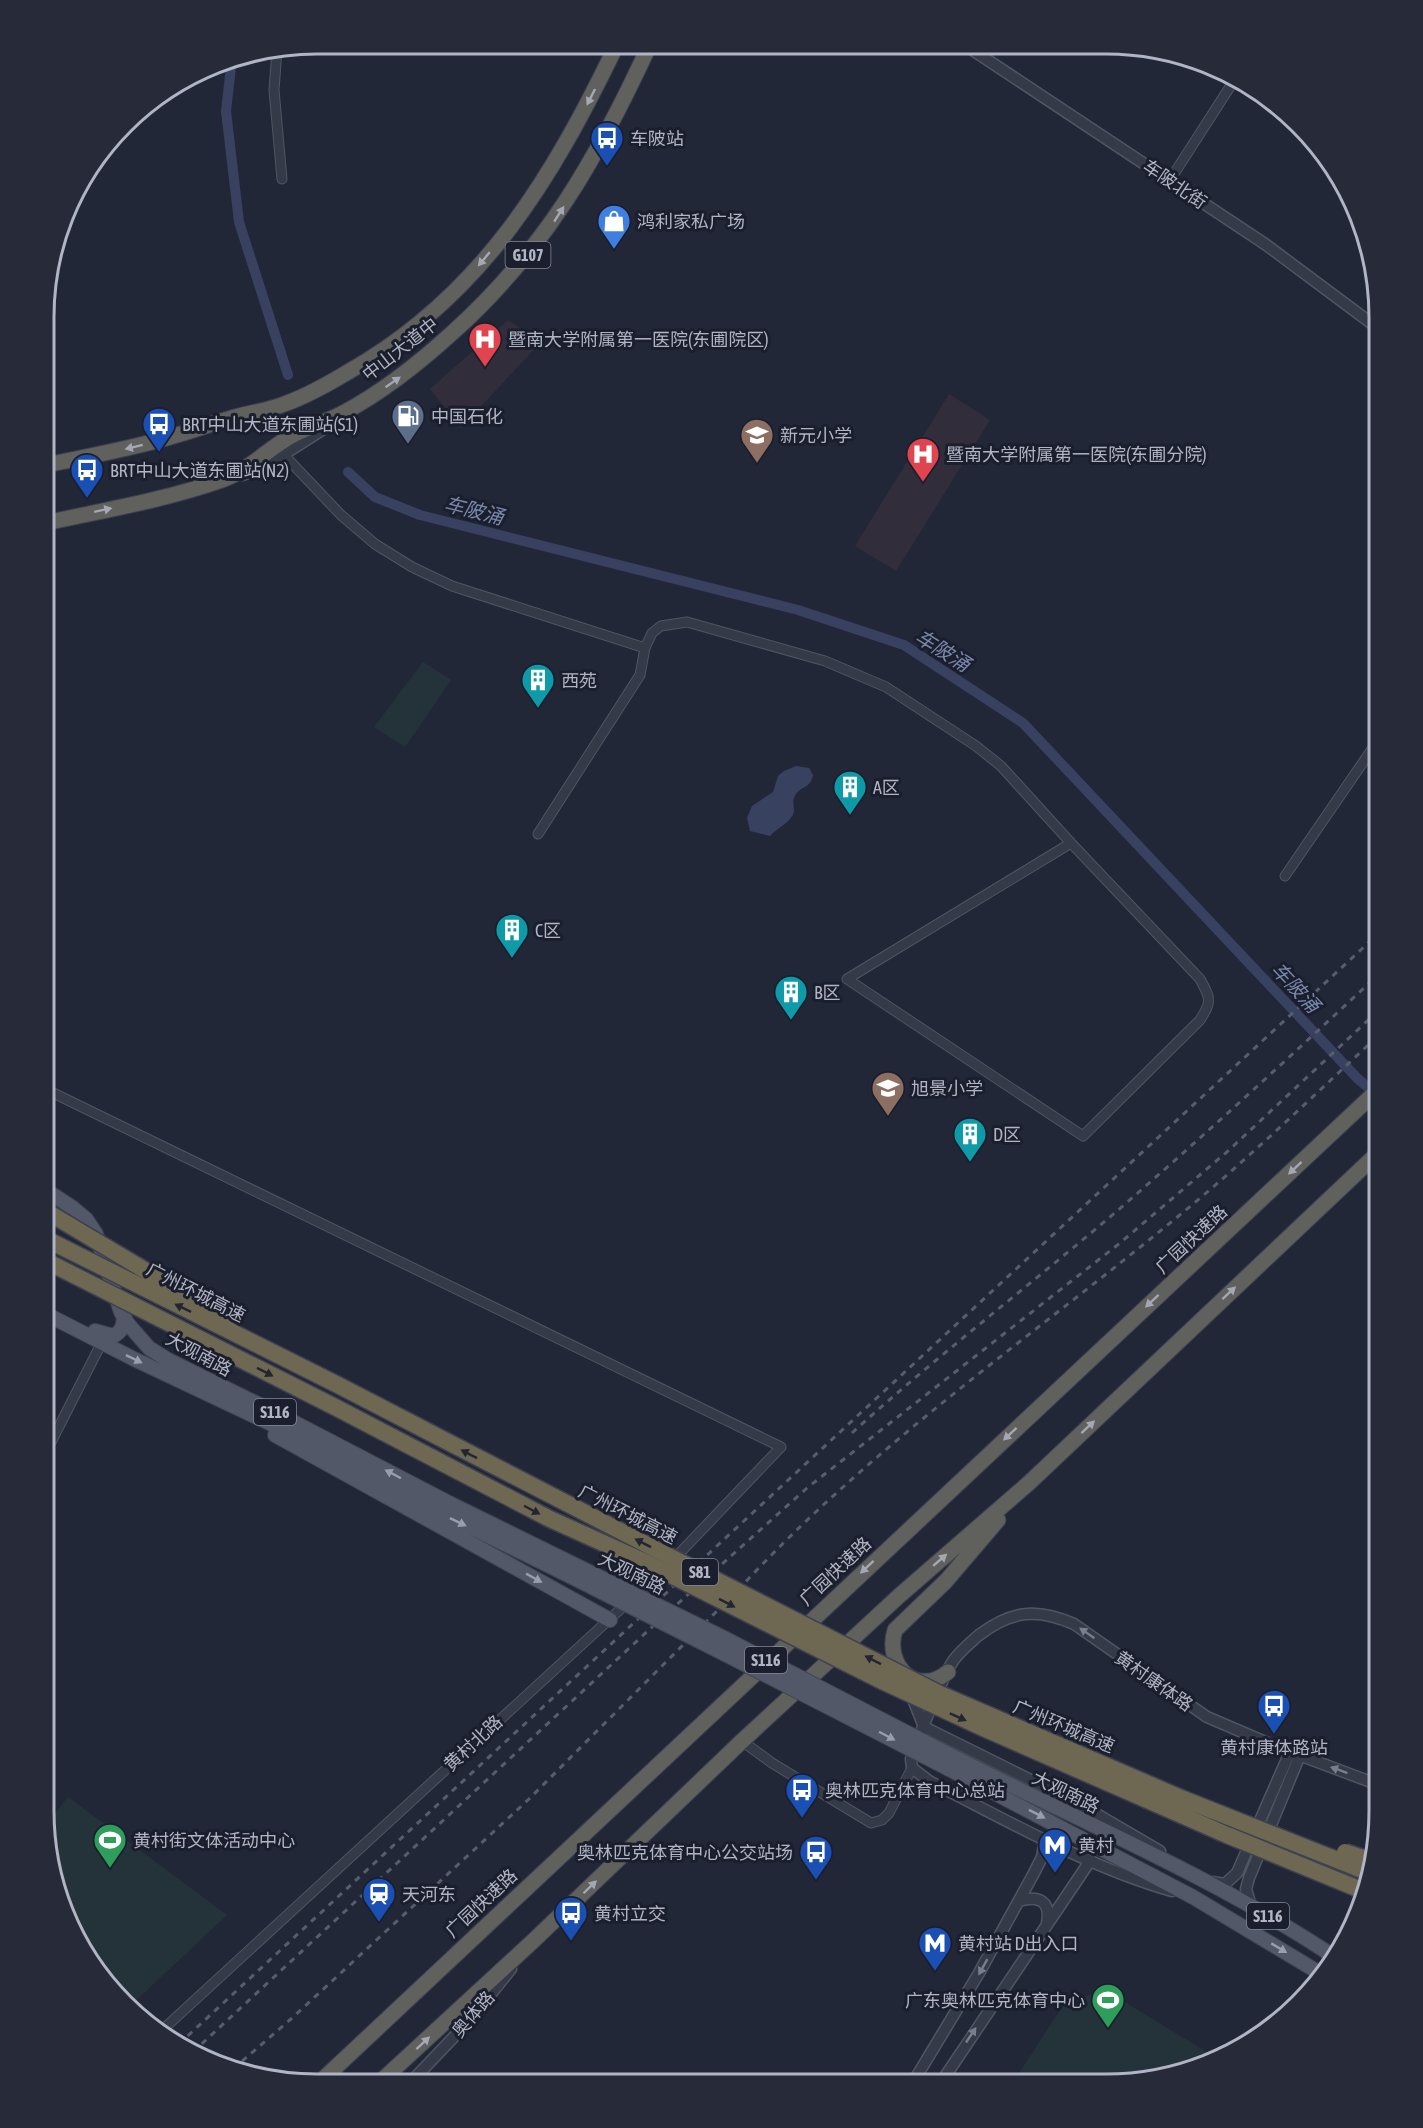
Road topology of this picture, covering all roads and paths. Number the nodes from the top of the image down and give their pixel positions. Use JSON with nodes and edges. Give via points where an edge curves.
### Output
{"nodes":[{"id":1,"x":612,"y":54,"type":"edge"},
{"id":2,"x":645,"y":54,"type":"edge"},
{"id":3,"x":979,"y":54,"type":"edge"},
{"id":4,"x":276,"y":57,"type":"edge"},
{"id":5,"x":1231,"y":85,"type":"edge"},
{"id":6,"x":282,"y":179,"type":"dead end"},
{"id":7,"x":1170,"y":180,"type":"junction"},
{"id":8,"x":1369,"y":321,"type":"edge"},
{"id":9,"x":344,"y":413,"type":"junction"},
{"id":10,"x":282,"y":454,"type":"junction"},
{"id":11,"x":54,"y":463,"type":"edge"},
{"id":12,"x":225,"y":479,"type":"junction"},
{"id":13,"x":54,"y":520,"type":"edge"},
{"id":14,"x":645,"y":648,"type":"junction"},
{"id":15,"x":1369,"y":754,"type":"edge"},
{"id":16,"x":538,"y":834,"type":"dead end"},
{"id":17,"x":1071,"y":843,"type":"junction"},
{"id":18,"x":1285,"y":876,"type":"dead end"},
{"id":19,"x":54,"y":1093,"type":"edge"},
{"id":20,"x":1369,"y":1099,"type":"edge"},
{"id":21,"x":1369,"y":1162,"type":"edge"},
{"id":22,"x":54,"y":1196,"type":"edge"},
{"id":23,"x":54,"y":1216,"type":"edge"},
{"id":24,"x":54,"y":1243,"type":"edge"},
{"id":25,"x":54,"y":1265,"type":"edge"},
{"id":26,"x":54,"y":1312,"type":"edge"},
{"id":27,"x":124,"y":1317,"type":"junction"},
{"id":28,"x":54,"y":1319,"type":"edge"},
{"id":29,"x":102,"y":1342,"type":"junction"},
{"id":30,"x":296,"y":1364,"type":"junction"},
{"id":31,"x":249,"y":1412,"type":"junction"},
{"id":32,"x":54,"y":1436,"type":"edge"},
{"id":33,"x":1030,"y":1482,"type":"junction"},
{"id":34,"x":575,"y":1571,"type":"junction"},
{"id":35,"x":610,"y":1620,"type":"junction"},
{"id":36,"x":948,"y":1672,"type":"junction"},
{"id":37,"x":908,"y":1676,"type":"junction"},
{"id":38,"x":924,"y":1727,"type":"junction"},
{"id":39,"x":983,"y":1728,"type":"junction"},
{"id":40,"x":742,"y":1741,"type":"junction"},
{"id":41,"x":1295,"y":1754,"type":"junction"},
{"id":42,"x":950,"y":1763,"type":"junction"},
{"id":43,"x":912,"y":1768,"type":"junction"},
{"id":44,"x":1369,"y":1781,"type":"edge"},
{"id":45,"x":1045,"y":1840,"type":"junction"},
{"id":46,"x":1365,"y":1858,"type":"edge"},
{"id":47,"x":1090,"y":1861,"type":"junction"},
{"id":48,"x":1362,"y":1870,"type":"edge"},
{"id":49,"x":1198,"y":1878,"type":"junction"},
{"id":50,"x":1357,"y":1888,"type":"edge"},
{"id":51,"x":1193,"y":1897,"type":"junction"},
{"id":52,"x":1355,"y":1897,"type":"edge"},
{"id":53,"x":1019,"y":1901,"type":"junction"},
{"id":54,"x":1251,"y":1906,"type":"junction"},
{"id":55,"x":1047,"y":1923,"type":"junction"},
{"id":56,"x":532,"y":1942,"type":"junction"},
{"id":57,"x":1328,"y":1953,"type":"edge"},
{"id":58,"x":1315,"y":1970,"type":"edge"},
{"id":59,"x":166,"y":2026,"type":"edge"},
{"id":60,"x":329,"y":2074,"type":"edge"},
{"id":61,"x":390,"y":2074,"type":"edge"},
{"id":62,"x":419,"y":2074,"type":"edge"},
{"id":63,"x":918,"y":2074,"type":"edge"},
{"id":64,"x":947,"y":2074,"type":"edge"}],
"edges":[{"from":1,"to":11,"type":"highway","name":"中山大道中","number":"G107","one_way":true,"via":[[568,142],[518,217],[454,292],[395,343],[286,404],[146,444]]},
{"from":9,"to":2,"type":"highway","name":"中山大道中","number":"G107","one_way":true,"via":[[426,357],[486,303],[523,262],[588,168]]},
{"from":3,"to":7,"type":"street","name":"车陂北街"},
{"from":4,"to":6,"type":"street","via":[[274,90]]},
{"from":5,"to":7,"type":"street"},
{"from":7,"to":8,"type":"street","name":"车陂北街"},
{"from":9,"to":10,"type":"street","via":[[317,435]]},
{"from":9,"to":12,"type":"highway","name":"中山大道中","via":[[292,436]]},
{"from":10,"to":12,"type":"street","via":[[255,470]]},
{"from":10,"to":14,"type":"street","via":[[348,521],[412,567],[452,586]]},
{"from":13,"to":12,"type":"highway","name":"中山大道中","one_way":true},
{"from":14,"to":16,"type":"street","via":[[640,675]]},
{"from":14,"to":17,"type":"street","via":[[652,633],[661,626],[687,622],[825,661],[886,687],[1001,766]]},
{"from":15,"to":18,"type":"street"},
{"from":17,"to":17,"type":"street","via":[[1200,979],[1209,994],[1210,1005],[1200,1020],[1083,1136],[847,979]]},
{"from":19,"to":35,"type":"street","name":"黄村北路","via":[[781,1447],[651,1583]]},
{"from":20,"to":60,"type":"highway","name":"广园快速路","one_way":true},
{"from":33,"to":21,"type":"highway","one_way":true},
{"from":22,"to":27,"type":"main road","name":"大观南路","number":"S116","via":[[73,1208],[96,1234]]},
{"from":23,"to":30,"type":"highway","bridge":true},
{"from":30,"to":24,"type":"highway","name":"广州环城高速","number":"S81","one_way":true,"bridge":true},
{"from":25,"to":39,"type":"highway","name":"广州环城高速","number":"S81","one_way":true,"bridge":true,"via":[[550,1519]]},
{"from":26,"to":27,"type":"main road","via":[[107,1336],[119,1334]]},
{"from":34,"to":27,"type":"main road","name":"大观南路","number":"S116","one_way":true,"via":[[168,1360],[149,1348]]},
{"from":28,"to":29,"type":"main road","name":"大观南路","number":"S116"},
{"from":29,"to":31,"type":"main road","name":"大观南路","number":"S116","one_way":true},
{"from":29,"to":32,"type":"street"},
{"from":37,"to":30,"type":"highway","name":"广州环城高速","number":"S81","one_way":true,"bridge":true},
{"from":31,"to":34,"type":"main road","name":"大观南路","number":"S116","one_way":true,"via":[[444,1514]]},
{"from":31,"to":35,"type":"main road","one_way":true,"via":[[257,1425]]},
{"from":33,"to":37,"type":"highway","via":[[946,1581],[896,1630],[893,1651],[896,1662]]},
{"from":40,"to":33,"type":"highway","one_way":true},
{"from":34,"to":42,"type":"main road","name":"大观南路","number":"S116","bridge":true,"via":[[734,1644]]},
{"from":35,"to":59,"type":"street","name":"黄村北路"},
{"from":36,"to":37,"type":"highway","via":[[928,1682]]},
{"from":36,"to":38,"type":"street","name":"黄村康体路"},
{"from":41,"to":36,"type":"street","name":"黄村康体路","one_way":true,"via":[[1207,1717],[1060,1618],[1025,1613],[1007,1617],[963,1649]]},
{"from":37,"to":38,"type":"street"},
{"from":37,"to":46,"type":"highway","bridge":true,"via":[[987,1713]]},
{"from":37,"to":48,"type":"highway","name":"广州环城高速","number":"S81","bridge":true,"via":[[1181,1798]]},
{"from":38,"to":43,"type":"street","name":"黄村康体路","via":[[911,1759]]},
{"from":38,"to":49,"type":"street","via":[[1083,1806]]},
{"from":39,"to":50,"type":"highway","name":"广州环城高速","number":"S81","bridge":true},
{"from":39,"to":52,"type":"highway","bridge":true,"via":[[1183,1823]]},
{"from":40,"to":43,"type":"street","via":[[871,1824],[889,1813]]},
{"from":56,"to":40,"type":"highway","one_way":true},
{"from":44,"to":41,"type":"street","name":"黄村康体路","one_way":true},
{"from":41,"to":49,"type":"street","via":[[1237,1873],[1225,1884]]},
{"from":41,"to":54,"type":"street","via":[[1246,1888]]},
{"from":42,"to":49,"type":"main road","name":"大观南路","number":"S116","via":[[1144,1848]]},
{"from":42,"to":51,"type":"main road","name":"大观南路","number":"S116","one_way":true},
{"from":43,"to":45,"type":"street","via":[[929,1781]]},
{"from":45,"to":47,"type":"street"},
{"from":45,"to":53,"type":"street","via":[[1042,1857]]},
{"from":47,"to":51,"type":"street"},
{"from":47,"to":55,"type":"street"},
{"from":49,"to":54,"type":"main road","name":"大观南路","number":"S116"},
{"from":51,"to":58,"type":"main road","name":"大观南路","number":"S116","one_way":true},
{"from":53,"to":55,"type":"street","via":[[1042,1901],[1049,1912]]},
{"from":53,"to":63,"type":"street","one_way":true},
{"from":54,"to":57,"type":"main road","name":"大观南路","number":"S116"},
{"from":64,"to":55,"type":"street","one_way":true},
{"from":61,"to":56,"type":"highway","one_way":true},
{"from":56,"to":62,"type":"street","name":"奥体路","via":[[470,2020]]}]}
